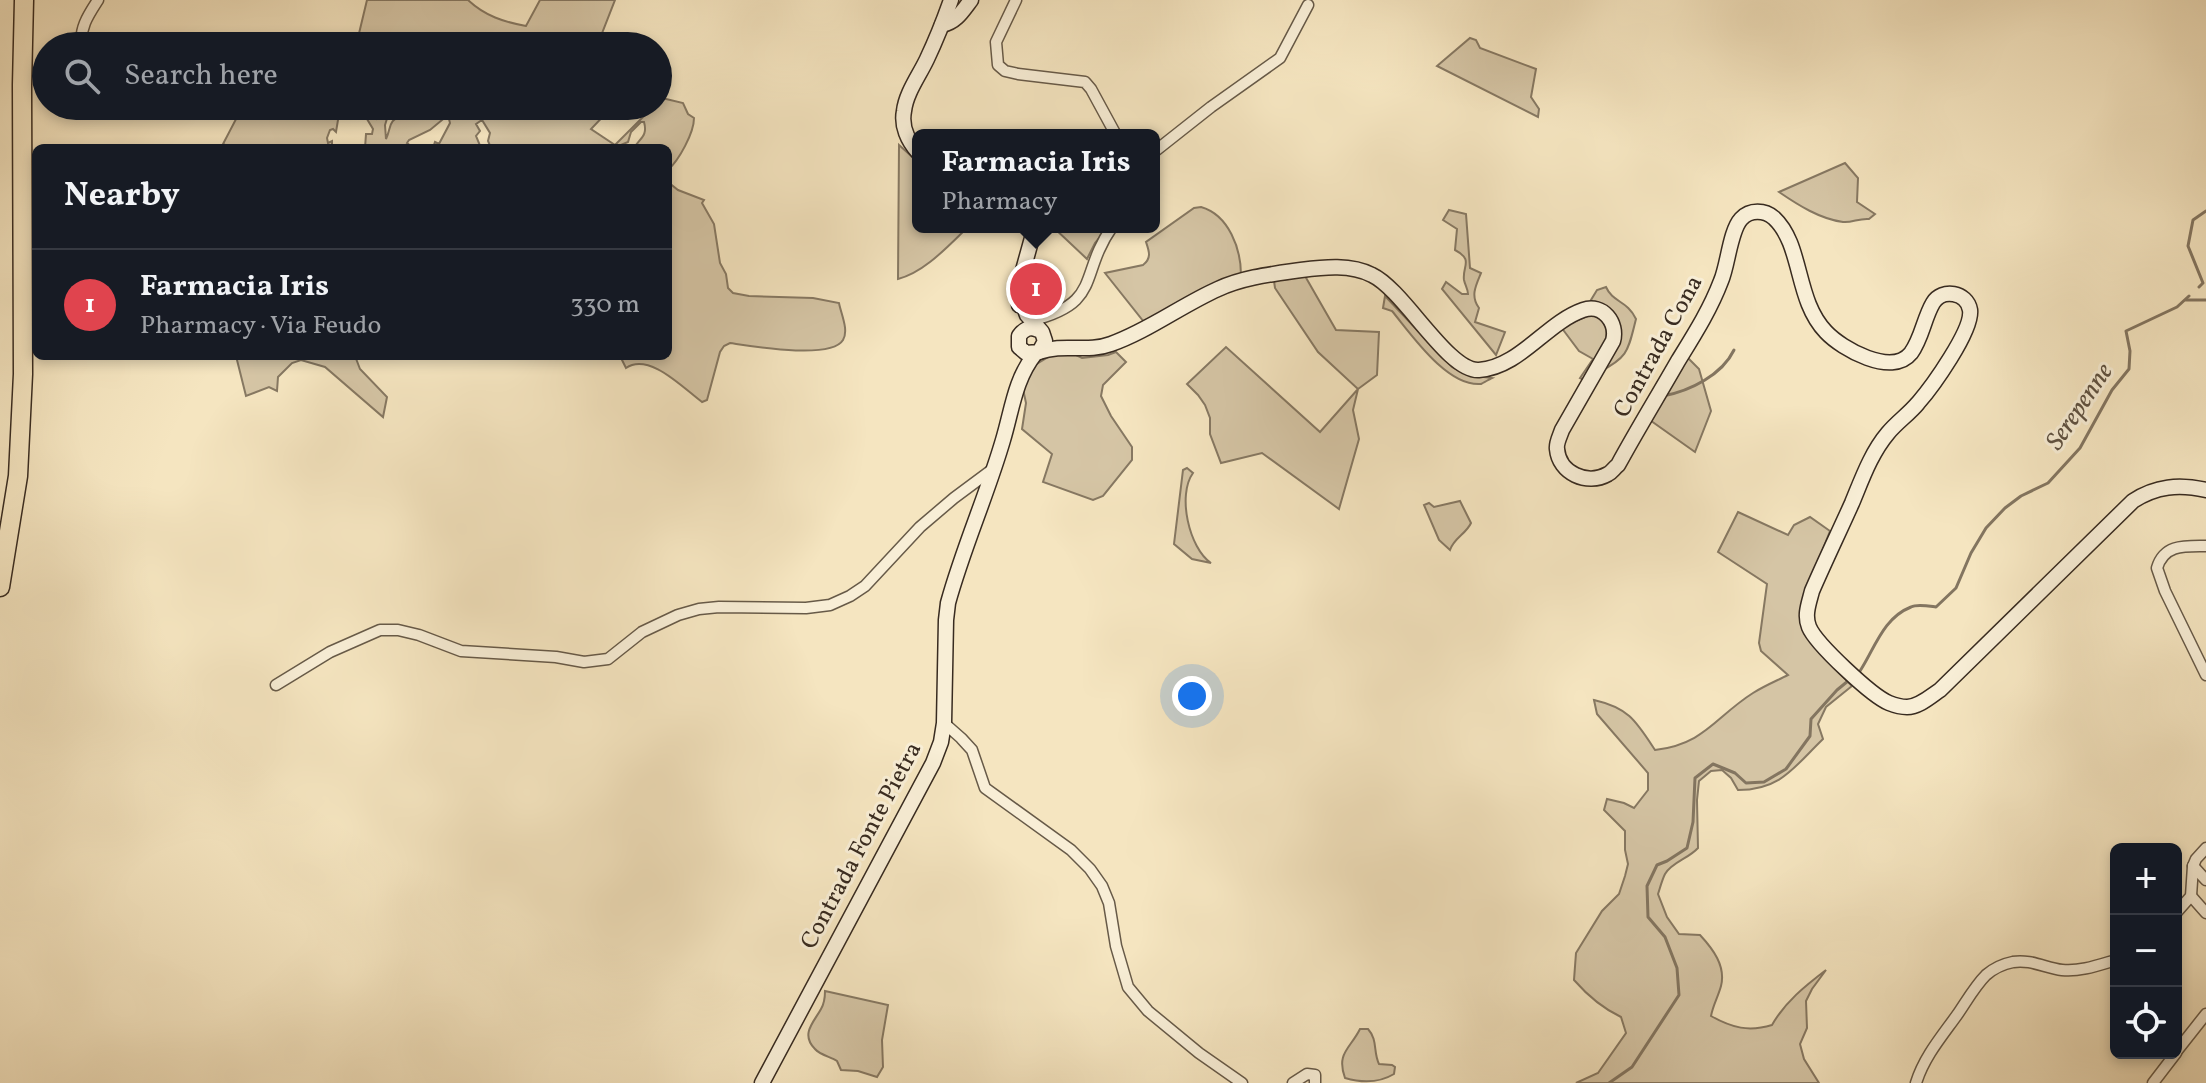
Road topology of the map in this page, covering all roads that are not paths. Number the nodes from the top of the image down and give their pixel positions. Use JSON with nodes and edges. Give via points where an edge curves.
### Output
{"nodes":[{"id":1,"x":24,"y":0,"type":"edge"},
{"id":2,"x":98,"y":0,"type":"edge"},
{"id":3,"x":951,"y":0,"type":"edge"},
{"id":4,"x":971,"y":0,"type":"edge"},
{"id":5,"x":1016,"y":0,"type":"edge"},
{"id":6,"x":1308,"y":5,"type":"dead end"},
{"id":7,"x":942,"y":25,"type":"junction"},
{"id":8,"x":82,"y":32,"type":"edge"},
{"id":9,"x":1113,"y":129,"type":"edge"},
{"id":10,"x":912,"y":146,"type":"edge"},
{"id":11,"x":1160,"y":147,"type":"edge"},
{"id":12,"x":1033,"y":233,"type":"edge"},
{"id":13,"x":1108,"y":233,"type":"edge"},
{"id":14,"x":1020,"y":296,"type":"junction"},
{"id":15,"x":1038,"y":329,"type":"junction"},
{"id":16,"x":1019,"y":342,"type":"junction"},
{"id":17,"x":1076,"y":347,"type":"junction"},
{"id":18,"x":1037,"y":353,"type":"junction"},
{"id":19,"x":1017,"y":386,"type":"junction"},
{"id":20,"x":993,"y":469,"type":"junction"},
{"id":21,"x":2206,"y":490,"type":"edge"},
{"id":22,"x":2206,"y":546,"type":"edge"},
{"id":23,"x":0,"y":587,"type":"edge"},
{"id":24,"x":2206,"y":675,"type":"edge"},
{"id":25,"x":276,"y":685,"type":"dead end"},
{"id":26,"x":944,"y":723,"type":"junction"},
{"id":27,"x":2206,"y":848,"type":"edge"},
{"id":28,"x":2193,"y":866,"type":"junction"},
{"id":29,"x":2206,"y":880,"type":"edge"},
{"id":30,"x":2191,"y":896,"type":"junction"},
{"id":31,"x":2182,"y":906,"type":"edge"},
{"id":32,"x":2206,"y":913,"type":"edge"},
{"id":33,"x":2110,"y":961,"type":"edge"},
{"id":34,"x":2206,"y":1014,"type":"edge"},
{"id":35,"x":2182,"y":1045,"type":"edge"},
{"id":36,"x":2171,"y":1059,"type":"edge"},
{"id":37,"x":762,"y":1083,"type":"edge"},
{"id":38,"x":1242,"y":1083,"type":"edge"},
{"id":39,"x":1293,"y":1083,"type":"edge"},
{"id":40,"x":1315,"y":1083,"type":"edge"},
{"id":41,"x":1916,"y":1083,"type":"edge"},
{"id":42,"x":2153,"y":1083,"type":"edge"}],
"edges":[{"from":1,"to":23,"type":"highway","via":[[23,374],[18,476]]},
{"from":2,"to":8,"type":"street"},
{"from":3,"to":7,"type":"main road"},
{"from":4,"to":7,"type":"main road","via":[[960,15]]},
{"from":5,"to":9,"type":"street","via":[[996,42],[998,65],[1018,74],[1085,82]]},
{"from":6,"to":11,"type":"street","via":[[1280,58]]},
{"from":7,"to":10,"type":"main road","via":[[903,113]]},
{"from":12,"to":14,"type":"main road"},
{"from":13,"to":15,"type":"street","via":[[1083,294]]},
{"from":14,"to":15,"type":"main road"},
{"from":14,"to":16,"type":"main road"},
{"from":15,"to":16,"type":"main road","via":[[1025,329]]},
{"from":15,"to":17,"type":"main road","name":"Contrada Cona"},
{"from":15,"to":18,"type":"main road","via":[[1044,345]]},
{"from":16,"to":18,"type":"main road","via":[[1026,353]]},
{"from":16,"to":19,"type":"main road"},
{"from":17,"to":18,"type":"main road","name":"Contrada Cona"},
{"from":17,"to":21,"type":"main road","name":"Contrada Cona","via":[[1113,344],[1238,281],[1316,268],[1361,270],[1375,276],[1471,370],[1510,359],[1574,314],[1597,309],[1611,319],[1615,335],[1556,446],[1566,469],[1594,478],[1618,465],[1713,304],[1736,229],[1745,216],[1761,212],[1776,220],[1814,317],[1851,352],[1893,362],[1905,358],[1935,301],[1947,293],[1958,295],[1970,309],[1965,329],[1948,363],[1872,457],[1807,610],[1812,633],[1849,671],[1888,703],[1907,707],[1940,690],[2133,501],[2162,487]]},
{"from":18,"to":19,"type":"main road"},
{"from":19,"to":20,"type":"main road","name":"Contrada Fonte Pietra"},
{"from":20,"to":25,"type":"street","via":[[920,527],[865,586],[830,605],[699,609],[642,632],[608,659],[584,662],[461,651],[419,635],[380,630]]},
{"from":20,"to":26,"type":"main road","name":"Contrada Fonte Pietra","via":[[948,603]]},
{"from":22,"to":24,"type":"street","via":[[2173,548],[2157,568]]},
{"from":26,"to":37,"type":"main road","name":"Contrada Fonte Pietra","via":[[933,763]]},
{"from":26,"to":38,"type":"street","via":[[972,750],[985,788],[1071,850],[1102,886],[1128,987],[1148,1011]]},
{"from":27,"to":28,"type":"street"},
{"from":28,"to":29,"type":"street"},
{"from":28,"to":30,"type":"street"},
{"from":30,"to":31,"type":"street"},
{"from":30,"to":32,"type":"street"},
{"from":33,"to":41,"type":"street","via":[[2070,970],[2023,962],[1996,968],[1927,1057]]},
{"from":34,"to":35,"type":"street"},
{"from":36,"to":42,"type":"street"},
{"from":39,"to":40,"type":"street","via":[[1307,1074],[1315,1075]]}]}
